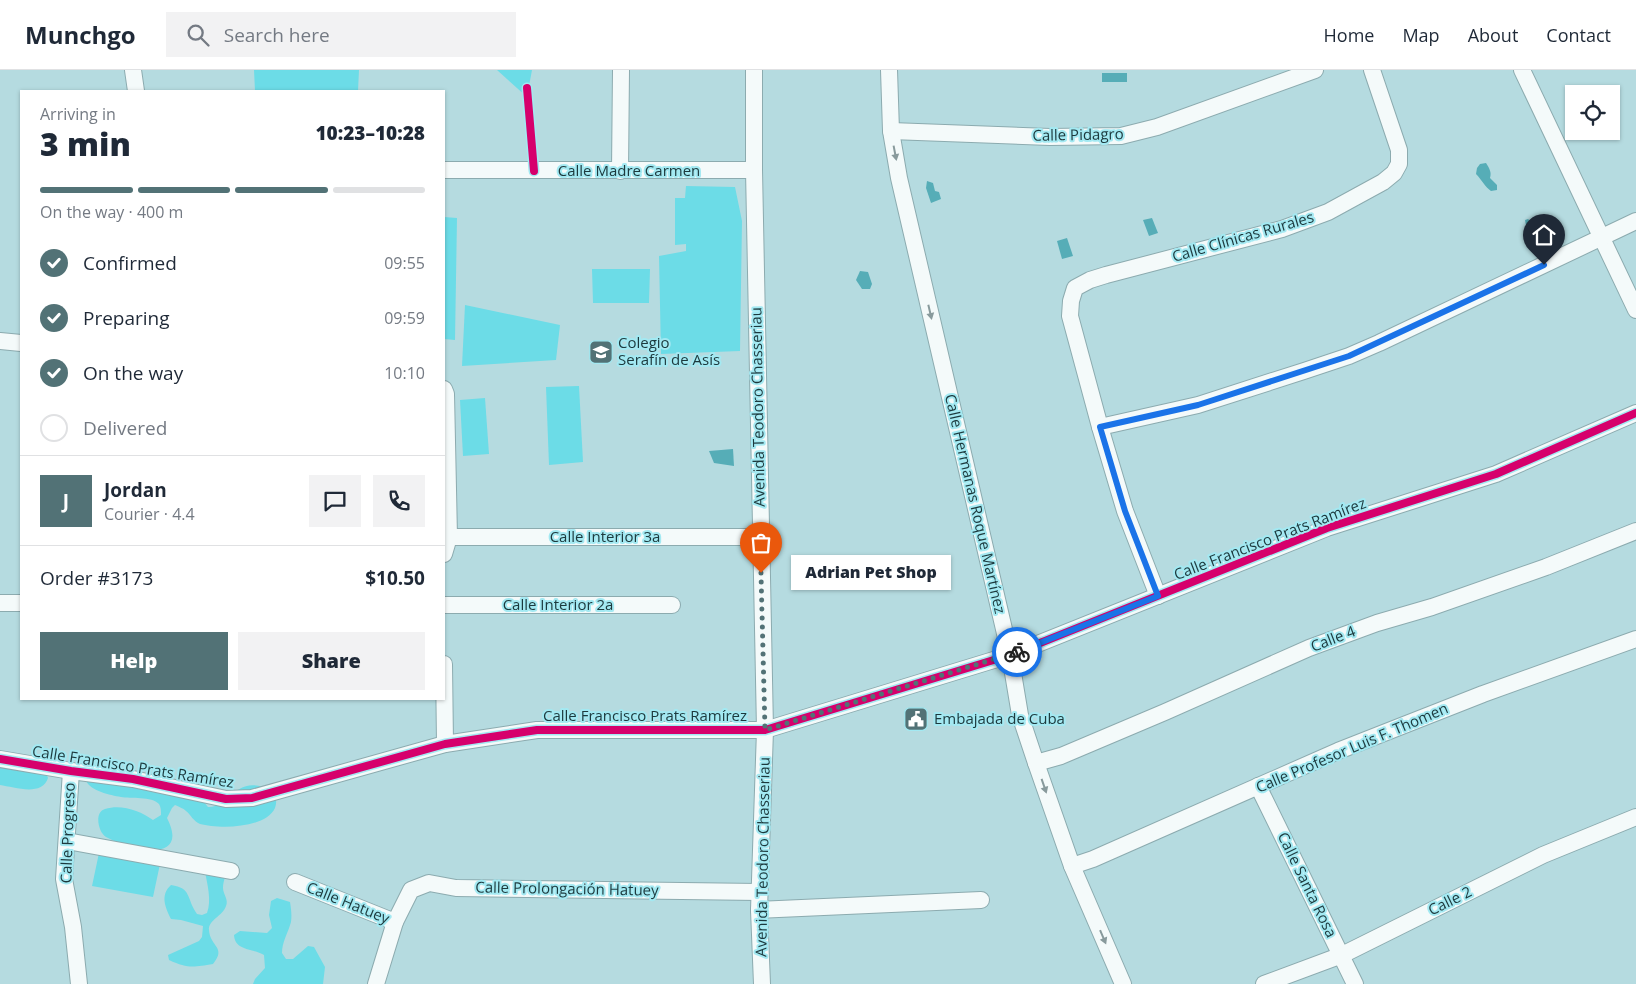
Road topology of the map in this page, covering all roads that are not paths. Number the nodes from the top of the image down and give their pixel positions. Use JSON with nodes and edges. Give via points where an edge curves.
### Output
{"nodes":[{"id":1,"x":133,"y":70,"type":"edge"},
{"id":2,"x":621,"y":70,"type":"edge"},
{"id":3,"x":754,"y":70,"type":"edge"},
{"id":4,"x":889,"y":70,"type":"edge"},
{"id":5,"x":1315,"y":70,"type":"edge"},
{"id":6,"x":1372,"y":70,"type":"edge"},
{"id":7,"x":1522,"y":70,"type":"edge"},
{"id":8,"x":136,"y":90,"type":"edge"},
{"id":9,"x":890,"y":131,"type":"junction"},
{"id":10,"x":445,"y":170,"type":"edge"},
{"id":11,"x":754,"y":170,"type":"junction"},
{"id":12,"x":620,"y":171,"type":"junction"},
{"id":13,"x":1636,"y":222,"type":"edge"},
{"id":14,"x":1602,"y":237,"type":"junction"},
{"id":15,"x":1636,"y":310,"type":"edge"},
{"id":16,"x":0,"y":341,"type":"edge"},
{"id":17,"x":20,"y":343,"type":"edge"},
{"id":18,"x":445,"y":392,"type":"edge"},
{"id":19,"x":1636,"y":413,"type":"edge"},
{"id":20,"x":1100,"y":427,"type":"junction"},
{"id":21,"x":1636,"y":530,"type":"edge"},
{"id":22,"x":449,"y":537,"type":"junction"},
{"id":23,"x":760,"y":537,"type":"junction"},
{"id":24,"x":445,"y":551,"type":"edge"},
{"id":25,"x":1158,"y":596,"type":"junction"},
{"id":26,"x":0,"y":603,"type":"edge"},
{"id":27,"x":20,"y":603,"type":"edge"},
{"id":28,"x":445,"y":605,"type":"edge"},
{"id":29,"x":672,"y":605,"type":"dead end"},
{"id":30,"x":1636,"y":639,"type":"edge"},
{"id":31,"x":1010,"y":655,"type":"junction"},
{"id":32,"x":445,"y":700,"type":"edge"},
{"id":33,"x":765,"y":730,"type":"junction"},
{"id":34,"x":446,"y":744,"type":"junction"},
{"id":35,"x":0,"y":759,"type":"edge"},
{"id":36,"x":1036,"y":763,"type":"junction"},
{"id":37,"x":71,"y":771,"type":"junction"},
{"id":38,"x":1258,"y":786,"type":"junction"},
{"id":39,"x":1636,"y":817,"type":"edge"},
{"id":40,"x":67,"y":841,"type":"junction"},
{"id":41,"x":1072,"y":866,"type":"junction"},
{"id":42,"x":231,"y":871,"type":"dead end"},
{"id":43,"x":295,"y":882,"type":"dead end"},
{"id":44,"x":760,"y":892,"type":"junction"},
{"id":45,"x":981,"y":900,"type":"dead end"},
{"id":46,"x":759,"y":910,"type":"junction"},
{"id":47,"x":395,"y":922,"type":"junction"},
{"id":48,"x":1342,"y":955,"type":"junction"},
{"id":49,"x":79,"y":984,"type":"edge"},
{"id":50,"x":376,"y":984,"type":"edge"},
{"id":51,"x":762,"y":984,"type":"edge"},
{"id":52,"x":1123,"y":984,"type":"edge"},
{"id":53,"x":1264,"y":984,"type":"edge"},
{"id":54,"x":1355,"y":984,"type":"edge"}],
"edges":[{"from":1,"to":8,"type":"street"},
{"from":2,"to":12,"type":"street"},
{"from":3,"to":11,"type":"street","name":"Avenida Teodoro Chasseriau"},
{"from":4,"to":9,"type":"street","name":"Calle Hermanas Roque Martínez"},
{"from":5,"to":9,"type":"street","name":"Calle Pidagro","via":[[1157,128],[1122,136]]},
{"from":6,"to":20,"type":"street","name":"Calle Clínicas Rurales","via":[[1399,150],[1399,164],[1383,182],[1328,212],[1282,229],[1106,275],[1075,288],[1070,316]]},
{"from":7,"to":14,"type":"street"},
{"from":9,"to":31,"type":"street","name":"Calle Hermanas Roque Martínez","one_way":true},
{"from":10,"to":12,"type":"street","name":"Calle Madre Carmen"},
{"from":11,"to":12,"type":"street","name":"Calle Madre Carmen"},
{"from":11,"to":23,"type":"street","name":"Avenida Teodoro Chasseriau"},
{"from":13,"to":14,"type":"street"},
{"from":14,"to":15,"type":"street"},
{"from":14,"to":20,"type":"street","via":[[1349,356],[1198,405]]},
{"from":16,"to":17,"type":"street"},
{"from":18,"to":22,"type":"street"},
{"from":19,"to":25,"type":"street","name":"Calle Francisco Prats Ramírez","via":[[1496,474],[1327,528]]},
{"from":20,"to":25,"type":"street","via":[[1125,511]]},
{"from":21,"to":36,"type":"street","name":"Calle 4","via":[[1546,567],[1432,607],[1377,622],[1061,756]]},
{"from":22,"to":23,"type":"street","name":"Calle Interior 3a"},
{"from":22,"to":24,"type":"street"},
{"from":23,"to":33,"type":"street","name":"Avenida Teodoro Chasseriau"},
{"from":25,"to":31,"type":"street","name":"Calle Francisco Prats Ramírez"},
{"from":26,"to":27,"type":"street"},
{"from":28,"to":29,"type":"street","name":"Calle Interior 2a"},
{"from":30,"to":38,"type":"street","name":"Calle Profesor Luis F. Thomen","via":[[1462,702]]},
{"from":31,"to":33,"type":"street","name":"Calle Francisco Prats Ramírez"},
{"from":31,"to":36,"type":"street","name":"Calle Hermanas Roque Martínez","via":[[1020,715]]},
{"from":32,"to":34,"type":"street"},
{"from":33,"to":34,"type":"street","name":"Calle Francisco Prats Ramírez","via":[[537,730]]},
{"from":33,"to":44,"type":"street","name":"Avenida Teodoro Chasseriau"},
{"from":34,"to":37,"type":"street","name":"Calle Francisco Prats Ramírez","via":[[252,798],[226,799],[133,779]]},
{"from":35,"to":37,"type":"street","name":"Calle Francisco Prats Ramírez"},
{"from":36,"to":41,"type":"street","name":"Calle Hermanas Roque Martínez","one_way":true},
{"from":37,"to":40,"type":"street","name":"Calle Progreso"},
{"from":38,"to":41,"type":"street","name":"Calle Profesor Luis F. Thomen"},
{"from":38,"to":48,"type":"street","name":"Calle Santa Rosa"},
{"from":39,"to":48,"type":"street","name":"Calle 2","via":[[1543,855]]},
{"from":40,"to":42,"type":"street"},
{"from":40,"to":49,"type":"street","name":"Calle Progreso","via":[[64,879]]},
{"from":41,"to":52,"type":"street","name":"Calle Hermanas Roque Martínez","one_way":true},
{"from":43,"to":47,"type":"street","name":"Calle Hatuey"},
{"from":44,"to":46,"type":"street","name":"Avenida Teodoro Chasseriau"},
{"from":44,"to":47,"type":"street","name":"Calle Prolongación Hatuey","via":[[456,888],[429,883],[411,890]]},
{"from":45,"to":46,"type":"street"},
{"from":46,"to":51,"type":"street","name":"Avenida Teodoro Chasseriau"},
{"from":47,"to":50,"type":"street","name":"Calle Hatuey"},
{"from":48,"to":53,"type":"street","name":"Calle 2"},
{"from":48,"to":54,"type":"street","name":"Calle Santa Rosa"}]}
